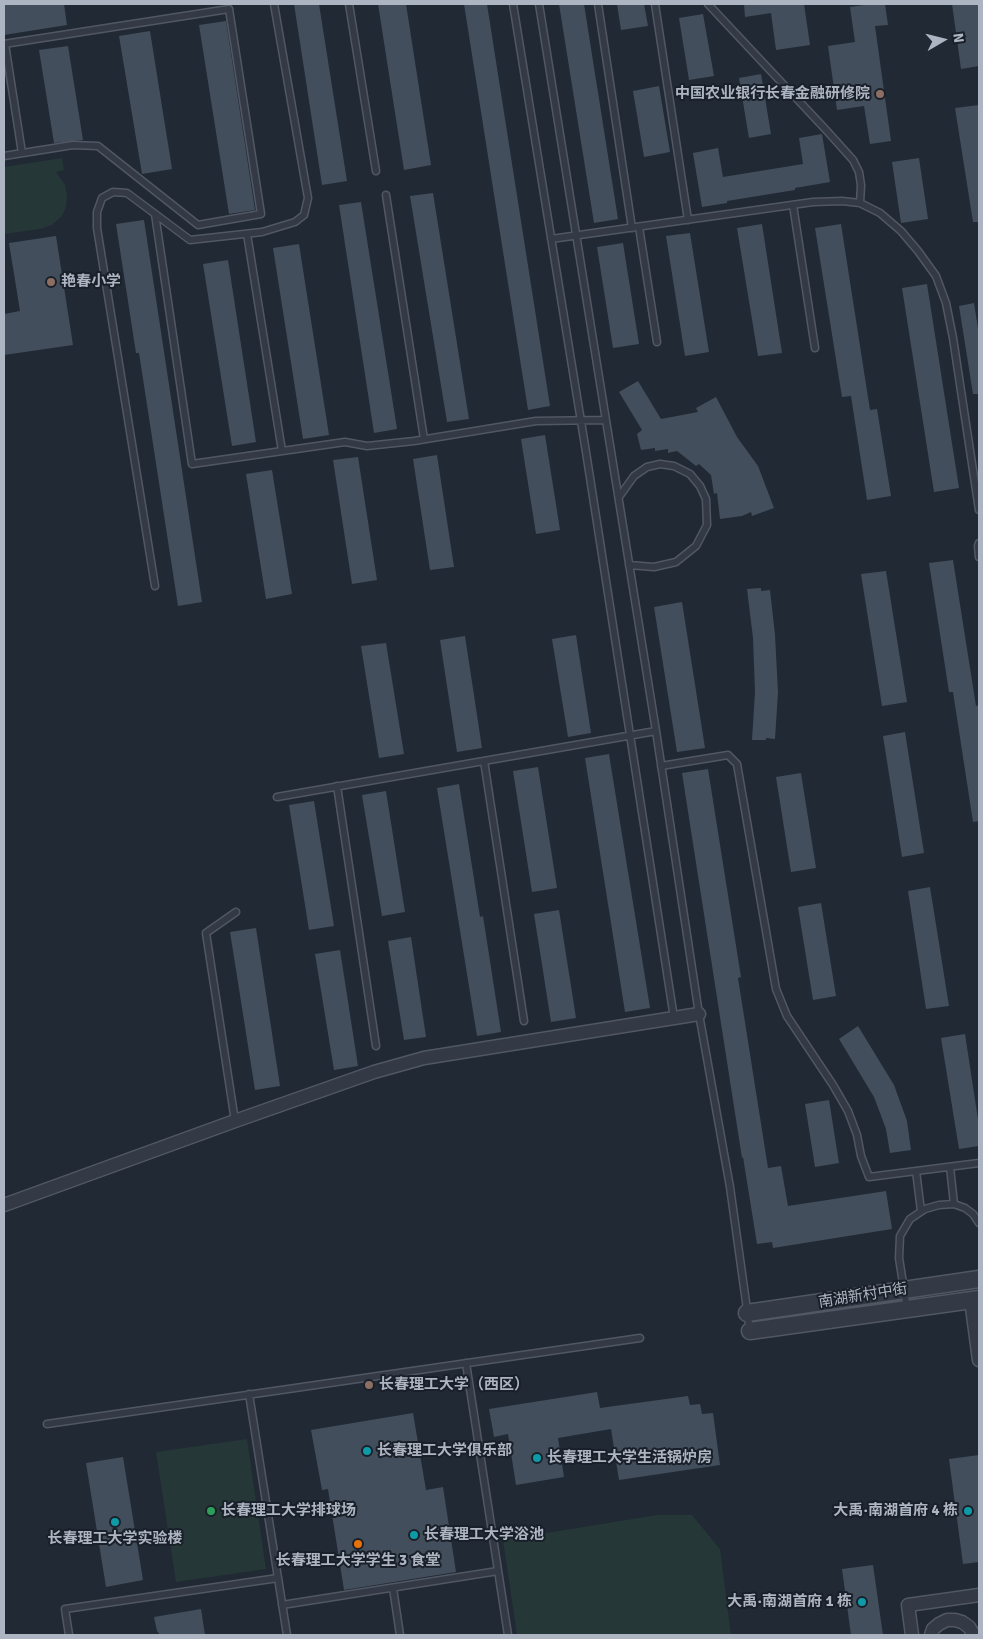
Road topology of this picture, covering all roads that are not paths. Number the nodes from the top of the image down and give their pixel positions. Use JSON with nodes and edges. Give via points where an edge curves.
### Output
{"nodes":[{"id":1,"x":274,"y":4,"type":"edge"},
{"id":2,"x":349,"y":4,"type":"edge"},
{"id":3,"x":513,"y":4,"type":"edge"},
{"id":4,"x":539,"y":4,"type":"edge"},
{"id":5,"x":598,"y":4,"type":"edge"},
{"id":6,"x":655,"y":4,"type":"edge"},
{"id":7,"x":708,"y":4,"type":"edge"},
{"id":8,"x":5,"y":44,"type":"edge"},
{"id":9,"x":22,"y":153,"type":"junction"},
{"id":10,"x":4,"y":156,"type":"edge"},
{"id":11,"x":376,"y":171,"type":"dead end"},
{"id":12,"x":386,"y":195,"type":"dead end"},
{"id":13,"x":860,"y":203,"type":"junction"},
{"id":14,"x":793,"y":204,"type":"junction"},
{"id":15,"x":155,"y":214,"type":"junction"},
{"id":16,"x":688,"y":220,"type":"junction"},
{"id":17,"x":636,"y":227,"type":"junction"},
{"id":18,"x":247,"y":234,"type":"junction"},
{"id":19,"x":576,"y":236,"type":"junction"},
{"id":20,"x":551,"y":239,"type":"junction"},
{"id":21,"x":657,"y":342,"type":"dead end"},
{"id":22,"x":815,"y":348,"type":"dead end"},
{"id":23,"x":580,"y":419,"type":"junction"},
{"id":24,"x":606,"y":420,"type":"junction"},
{"id":25,"x":424,"y":439,"type":"junction"},
{"id":26,"x":282,"y":451,"type":"junction"},
{"id":27,"x":618,"y":497,"type":"junction"},
{"id":28,"x":979,"y":510,"type":"edge"},
{"id":29,"x":979,"y":543,"type":"edge"},
{"id":30,"x":979,"y":557,"type":"edge"},
{"id":31,"x":630,"y":565,"type":"junction"},
{"id":32,"x":155,"y":586,"type":"dead end"},
{"id":33,"x":656,"y":731,"type":"junction"},
{"id":34,"x":630,"y":736,"type":"junction"},
{"id":35,"x":484,"y":761,"type":"junction"},
{"id":36,"x":661,"y":766,"type":"junction"},
{"id":37,"x":338,"y":786,"type":"junction"},
{"id":38,"x":277,"y":796,"type":"dead end"},
{"id":39,"x":236,"y":912,"type":"dead end"},
{"id":40,"x":699,"y":1014,"type":"junction"},
{"id":41,"x":674,"y":1018,"type":"junction"},
{"id":42,"x":524,"y":1021,"type":"dead end"},
{"id":43,"x":376,"y":1046,"type":"dead end"},
{"id":44,"x":235,"y":1121,"type":"junction"},
{"id":45,"x":979,"y":1163,"type":"edge"},
{"id":46,"x":950,"y":1167,"type":"junction"},
{"id":47,"x":916,"y":1171,"type":"junction"},
{"id":48,"x":954,"y":1204,"type":"junction"},
{"id":49,"x":4,"y":1205,"type":"edge"},
{"id":50,"x":921,"y":1211,"type":"junction"},
{"id":51,"x":979,"y":1223,"type":"edge"},
{"id":52,"x":979,"y":1279,"type":"edge"},
{"id":53,"x":904,"y":1290,"type":"junction"},
{"id":54,"x":975,"y":1300,"type":"edge"},
{"id":55,"x":907,"y":1309,"type":"junction"},
{"id":56,"x":747,"y":1313,"type":"junction"},
{"id":57,"x":750,"y":1331,"type":"joint"},
{"id":58,"x":640,"y":1338,"type":"dead end"},
{"id":59,"x":979,"y":1360,"type":"edge"},
{"id":60,"x":466,"y":1363,"type":"junction"},
{"id":61,"x":249,"y":1394,"type":"junction"},
{"id":62,"x":47,"y":1424,"type":"dead end"},
{"id":63,"x":498,"y":1571,"type":"junction"},
{"id":64,"x":278,"y":1578,"type":"junction"},
{"id":65,"x":393,"y":1588,"type":"junction"},
{"id":66,"x":979,"y":1595,"type":"edge"},
{"id":67,"x":282,"y":1605,"type":"junction"},
{"id":68,"x":69,"y":1635,"type":"edge"},
{"id":69,"x":287,"y":1635,"type":"edge"},
{"id":70,"x":400,"y":1635,"type":"edge"},
{"id":71,"x":508,"y":1635,"type":"edge"},
{"id":72,"x":912,"y":1635,"type":"edge"},
{"id":73,"x":930,"y":1635,"type":"edge"},
{"id":74,"x":974,"y":1635,"type":"edge"}],
"edges":[{"from":1,"to":18,"type":"lane","via":[[308,198],[304,215],[294,222]]},
{"from":2,"to":11,"type":"lane"},
{"from":3,"to":20,"type":"lane"},
{"from":4,"to":19,"type":"lane"},
{"from":5,"to":17,"type":"lane"},
{"from":6,"to":16,"type":"lane"},
{"from":7,"to":13,"type":"lane","via":[[853,160],[859,172]]},
{"from":8,"to":9,"type":"lane"},
{"from":8,"to":9,"type":"lane","via":[[229,9],[261,214],[198,225],[98,146],[73,145]]},
{"from":9,"to":10,"type":"lane"},
{"from":12,"to":25,"type":"lane"},
{"from":13,"to":14,"type":"lane"},
{"from":13,"to":28,"type":"lane","via":[[880,213],[901,231],[936,276],[946,303],[953,338]]},
{"from":14,"to":16,"type":"lane"},
{"from":14,"to":22,"type":"lane"},
{"from":15,"to":18,"type":"lane","via":[[190,240]]},
{"from":15,"to":26,"type":"lane","via":[[192,464]]},
{"from":15,"to":32,"type":"lane","via":[[127,193],[113,192],[102,198],[97,212]]},
{"from":16,"to":17,"type":"lane"},
{"from":17,"to":19,"type":"lane"},
{"from":17,"to":21,"type":"lane"},
{"from":18,"to":26,"type":"lane"},
{"from":19,"to":20,"type":"lane"},
{"from":19,"to":24,"type":"lane"},
{"from":20,"to":23,"type":"lane"},
{"from":23,"to":24,"type":"lane"},
{"from":23,"to":25,"type":"lane","via":[[536,421]]},
{"from":23,"to":34,"type":"lane"},
{"from":24,"to":27,"type":"lane"},
{"from":25,"to":26,"type":"lane","via":[[368,446],[345,442]]},
{"from":27,"to":31,"type":"lane"},
{"from":27,"to":31,"type":"lane","via":[[634,476],[660,464],[674,466],[690,474],[706,498],[707,525],[696,546],[676,562],[654,567]]},
{"from":29,"to":30,"type":"lane"},
{"from":31,"to":33,"type":"lane"},
{"from":33,"to":34,"type":"lane"},
{"from":33,"to":36,"type":"lane"},
{"from":34,"to":35,"type":"lane"},
{"from":34,"to":41,"type":"lane"},
{"from":35,"to":37,"type":"lane"},
{"from":35,"to":42,"type":"lane"},
{"from":36,"to":40,"type":"lane"},
{"from":36,"to":47,"type":"lane","via":[[728,754],[737,764],[770,962],[787,1016],[848,1111],[868,1177]]},
{"from":37,"to":38,"type":"lane"},
{"from":37,"to":43,"type":"lane"},
{"from":39,"to":44,"type":"lane","via":[[206,932]]},
{"from":40,"to":41,"type":"street"},
{"from":40,"to":56,"type":"lane","via":[[730,1187]]},
{"from":41,"to":44,"type":"street","via":[[424,1058],[374,1072]]},
{"from":44,"to":49,"type":"street"},
{"from":45,"to":46,"type":"lane"},
{"from":46,"to":47,"type":"lane"},
{"from":46,"to":48,"type":"lane"},
{"from":47,"to":50,"type":"lane"},
{"from":48,"to":50,"type":"lane"},
{"from":48,"to":51,"type":"lane","via":[[973,1214]]},
{"from":50,"to":53,"type":"lane","via":[[910,1219],[900,1236],[899,1258]]},
{"from":52,"to":53,"type":"street","name":"南湖新村中街"},
{"from":53,"to":55,"type":"lane"},
{"from":53,"to":56,"type":"street","name":"南湖新村中街"},
{"from":54,"to":55,"type":"street","name":"南湖新村中街"},
{"from":54,"to":59,"type":"street"},
{"from":55,"to":57,"type":"street","name":"南湖新村中街"},
{"from":56,"to":57,"type":"lane"},
{"from":58,"to":60,"type":"lane"},
{"from":60,"to":61,"type":"lane"},
{"from":60,"to":63,"type":"lane"},
{"from":61,"to":62,"type":"lane"},
{"from":61,"to":64,"type":"lane"},
{"from":63,"to":65,"type":"lane"},
{"from":63,"to":71,"type":"lane"},
{"from":64,"to":67,"type":"lane"},
{"from":64,"to":68,"type":"lane","via":[[65,1610]]},
{"from":65,"to":67,"type":"lane"},
{"from":65,"to":70,"type":"lane"},
{"from":66,"to":72,"type":"street","via":[[908,1605]]},
{"from":67,"to":69,"type":"lane"},
{"from":73,"to":74,"type":"street","via":[[939,1624],[954,1620],[969,1627]]}]}
